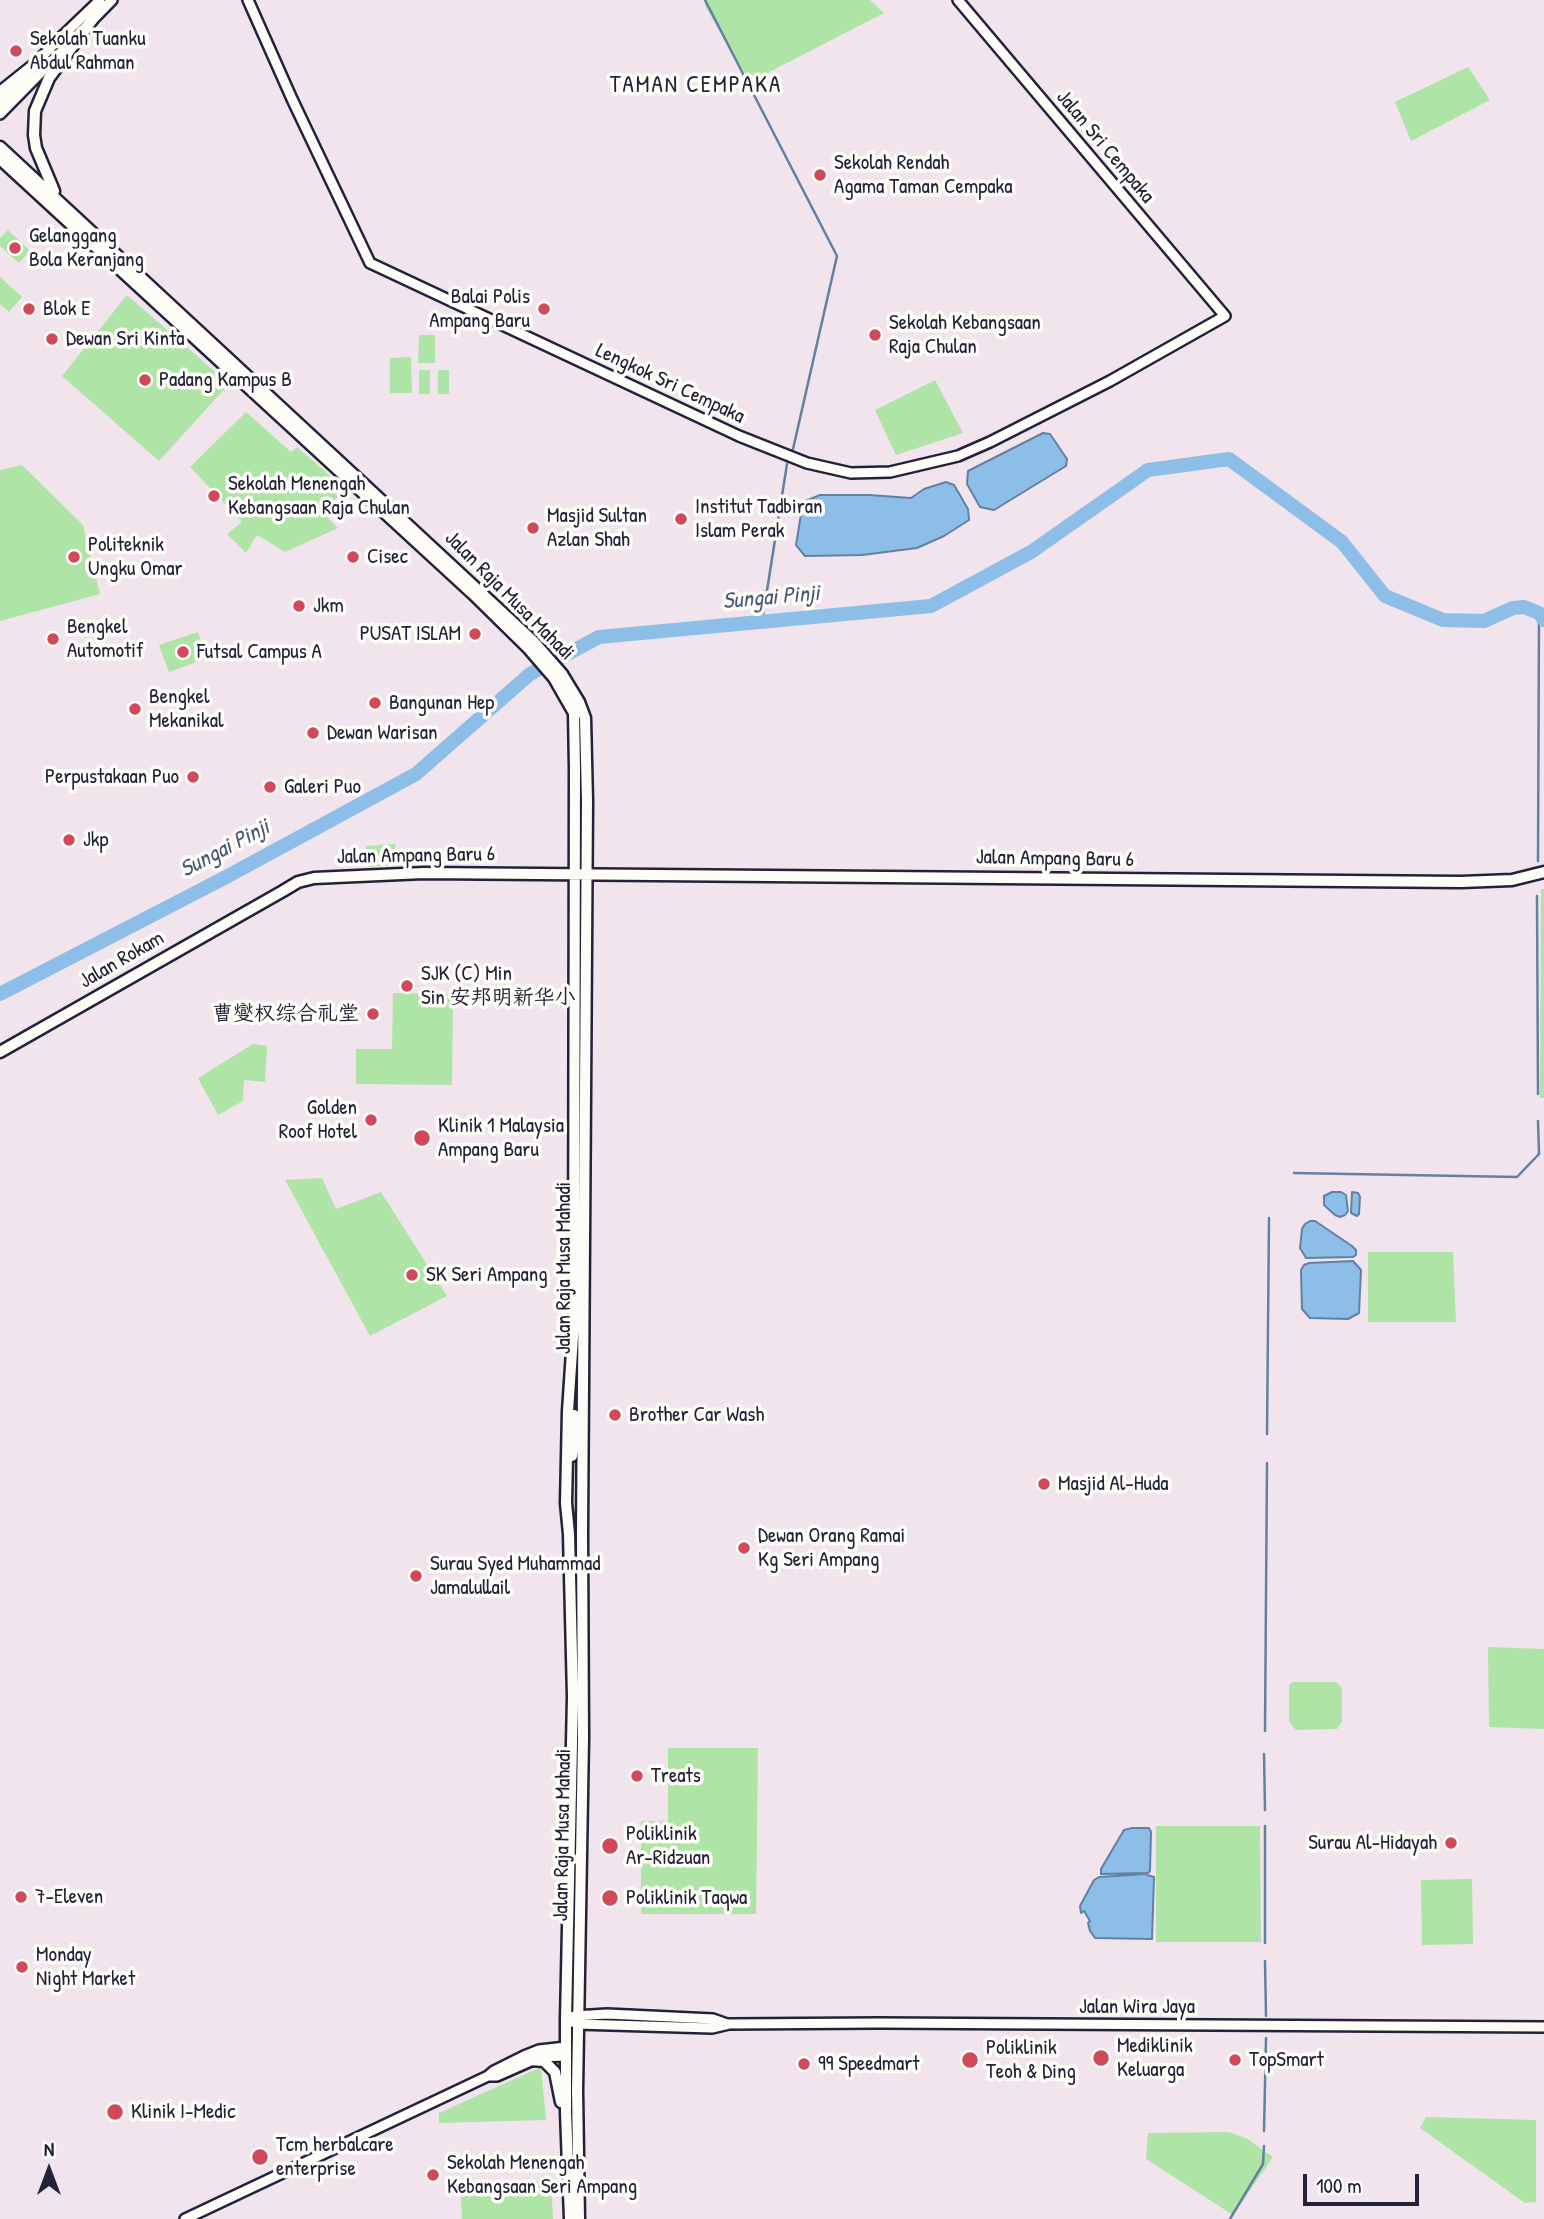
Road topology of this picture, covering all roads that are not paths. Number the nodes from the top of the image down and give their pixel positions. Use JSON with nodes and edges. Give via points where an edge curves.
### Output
{"nodes":[{"id":1,"x":100,"y":0,"type":"edge"},
{"id":2,"x":112,"y":0,"type":"edge"},
{"id":3,"x":248,"y":0,"type":"edge"},
{"id":4,"x":958,"y":0,"type":"edge"},
{"id":5,"x":92,"y":20,"type":"junction"},
{"id":6,"x":35,"y":64,"type":"junction"},
{"id":7,"x":0,"y":92,"type":"edge"},
{"id":8,"x":0,"y":104,"type":"edge"},
{"id":9,"x":0,"y":114,"type":"edge"},
{"id":10,"x":0,"y":147,"type":"edge"},
{"id":11,"x":0,"y":159,"type":"edge"},
{"id":12,"x":63,"y":205,"type":"junction"},
{"id":13,"x":1225,"y":316,"type":"joint"},
{"id":14,"x":533,"y":647,"type":"junction"},
{"id":15,"x":1544,"y":872,"type":"edge"},
{"id":16,"x":580,"y":874,"type":"junction"},
{"id":17,"x":1523,"y":878,"type":"junction"},
{"id":18,"x":1544,"y":881,"type":"edge"},
{"id":19,"x":263,"y":902,"type":"joint"},
{"id":20,"x":0,"y":1052,"type":"edge"},
{"id":21,"x":574,"y":1322,"type":"junction"},
{"id":22,"x":580,"y":1442,"type":"junction"},
{"id":23,"x":569,"y":1534,"type":"junction"},
{"id":24,"x":566,"y":2019,"type":"junction"},
{"id":25,"x":578,"y":2020,"type":"junction"},
{"id":26,"x":1544,"y":2027,"type":"edge"},
{"id":27,"x":567,"y":2052,"type":"junction"},
{"id":28,"x":530,"y":2060,"type":"junction"},
{"id":29,"x":577,"y":2063,"type":"junction"},
{"id":30,"x":488,"y":2076,"type":"junction"},
{"id":31,"x":566,"y":2112,"type":"junction"},
{"id":32,"x":185,"y":2219,"type":"edge"},
{"id":33,"x":570,"y":2219,"type":"edge"},
{"id":34,"x":579,"y":2219,"type":"edge"}],
"edges":[{"from":1,"to":6,"type":"street"},
{"from":2,"to":5,"type":"street"},
{"from":3,"to":13,"type":"street","name":"Lengkok Sri Cempaka","via":[[370,263],[807,463],[851,473],[890,472],[958,456],[1110,381]]},
{"from":4,"to":13,"type":"street","name":"Jalan Sri Cempaka"},
{"from":5,"to":9,"type":"street"},
{"from":5,"to":12,"type":"main road","via":[[49,78],[35,111],[36,148]]},
{"from":6,"to":7,"type":"main road"},
{"from":6,"to":8,"type":"street"},
{"from":10,"to":12,"type":"main road","name":"Jalan Raja Musa Mahadi"},
{"from":11,"to":14,"type":"main road","name":"Jalan Raja Musa Mahadi"},
{"from":12,"to":14,"type":"main road","name":"Jalan Raja Musa Mahadi"},
{"from":14,"to":16,"type":"main road","name":"Jalan Raja Musa Mahadi","via":[[558,676],[574,713]]},
{"from":15,"to":17,"type":"main road","name":"Jalan Ampang Baru 6"},
{"from":16,"to":17,"type":"main road","name":"Jalan Ampang Baru 6","via":[[1379,882]]},
{"from":16,"to":19,"type":"main road","name":"Jalan Ampang Baru 6","via":[[329,877],[299,882]]},
{"from":16,"to":21,"type":"main road","name":"Jalan Raja Musa Mahadi"},
{"from":16,"to":22,"type":"main road","name":"Jalan Raja Musa Mahadi"},
{"from":17,"to":18,"type":"main road","name":"Jalan Ampang Baru 6"},
{"from":19,"to":20,"type":"main road","name":"Jalan Rokam"},
{"from":21,"to":22,"type":"main road","via":[[574,1420]]},
{"from":21,"to":23,"type":"main road","name":"Jalan Raja Musa Mahadi","via":[[567,1422]]},
{"from":22,"to":23,"type":"main road","via":[[573,1446]]},
{"from":22,"to":25,"type":"main road","name":"Jalan Raja Musa Mahadi","via":[[583,1773]]},
{"from":23,"to":24,"type":"main road","name":"Jalan Raja Musa Mahadi","via":[[573,1750]]},
{"from":24,"to":25,"type":"street","name":"Jalan Wira Jaya"},
{"from":24,"to":27,"type":"main road","name":"Jalan Raja Musa Mahadi"},
{"from":25,"to":26,"type":"street","name":"Jalan Wira Jaya","via":[[607,2014],[713,2019],[729,2024]]},
{"from":25,"to":27,"type":"main road"},
{"from":25,"to":29,"type":"main road","name":"Jalan Raja Musa Mahadi"},
{"from":27,"to":28,"type":"street"},
{"from":27,"to":29,"type":"main road"},
{"from":27,"to":30,"type":"street","via":[[539,2050]]},
{"from":27,"to":31,"type":"main road","name":"Jalan Raja Musa Mahadi"},
{"from":28,"to":30,"type":"street"},
{"from":28,"to":31,"type":"main road","via":[[544,2061],[555,2072]]},
{"from":29,"to":34,"type":"main road","name":"Jalan Raja Musa Mahadi"},
{"from":30,"to":32,"type":"street"},
{"from":31,"to":33,"type":"main road","name":"Jalan Raja Musa Mahadi"}]}
